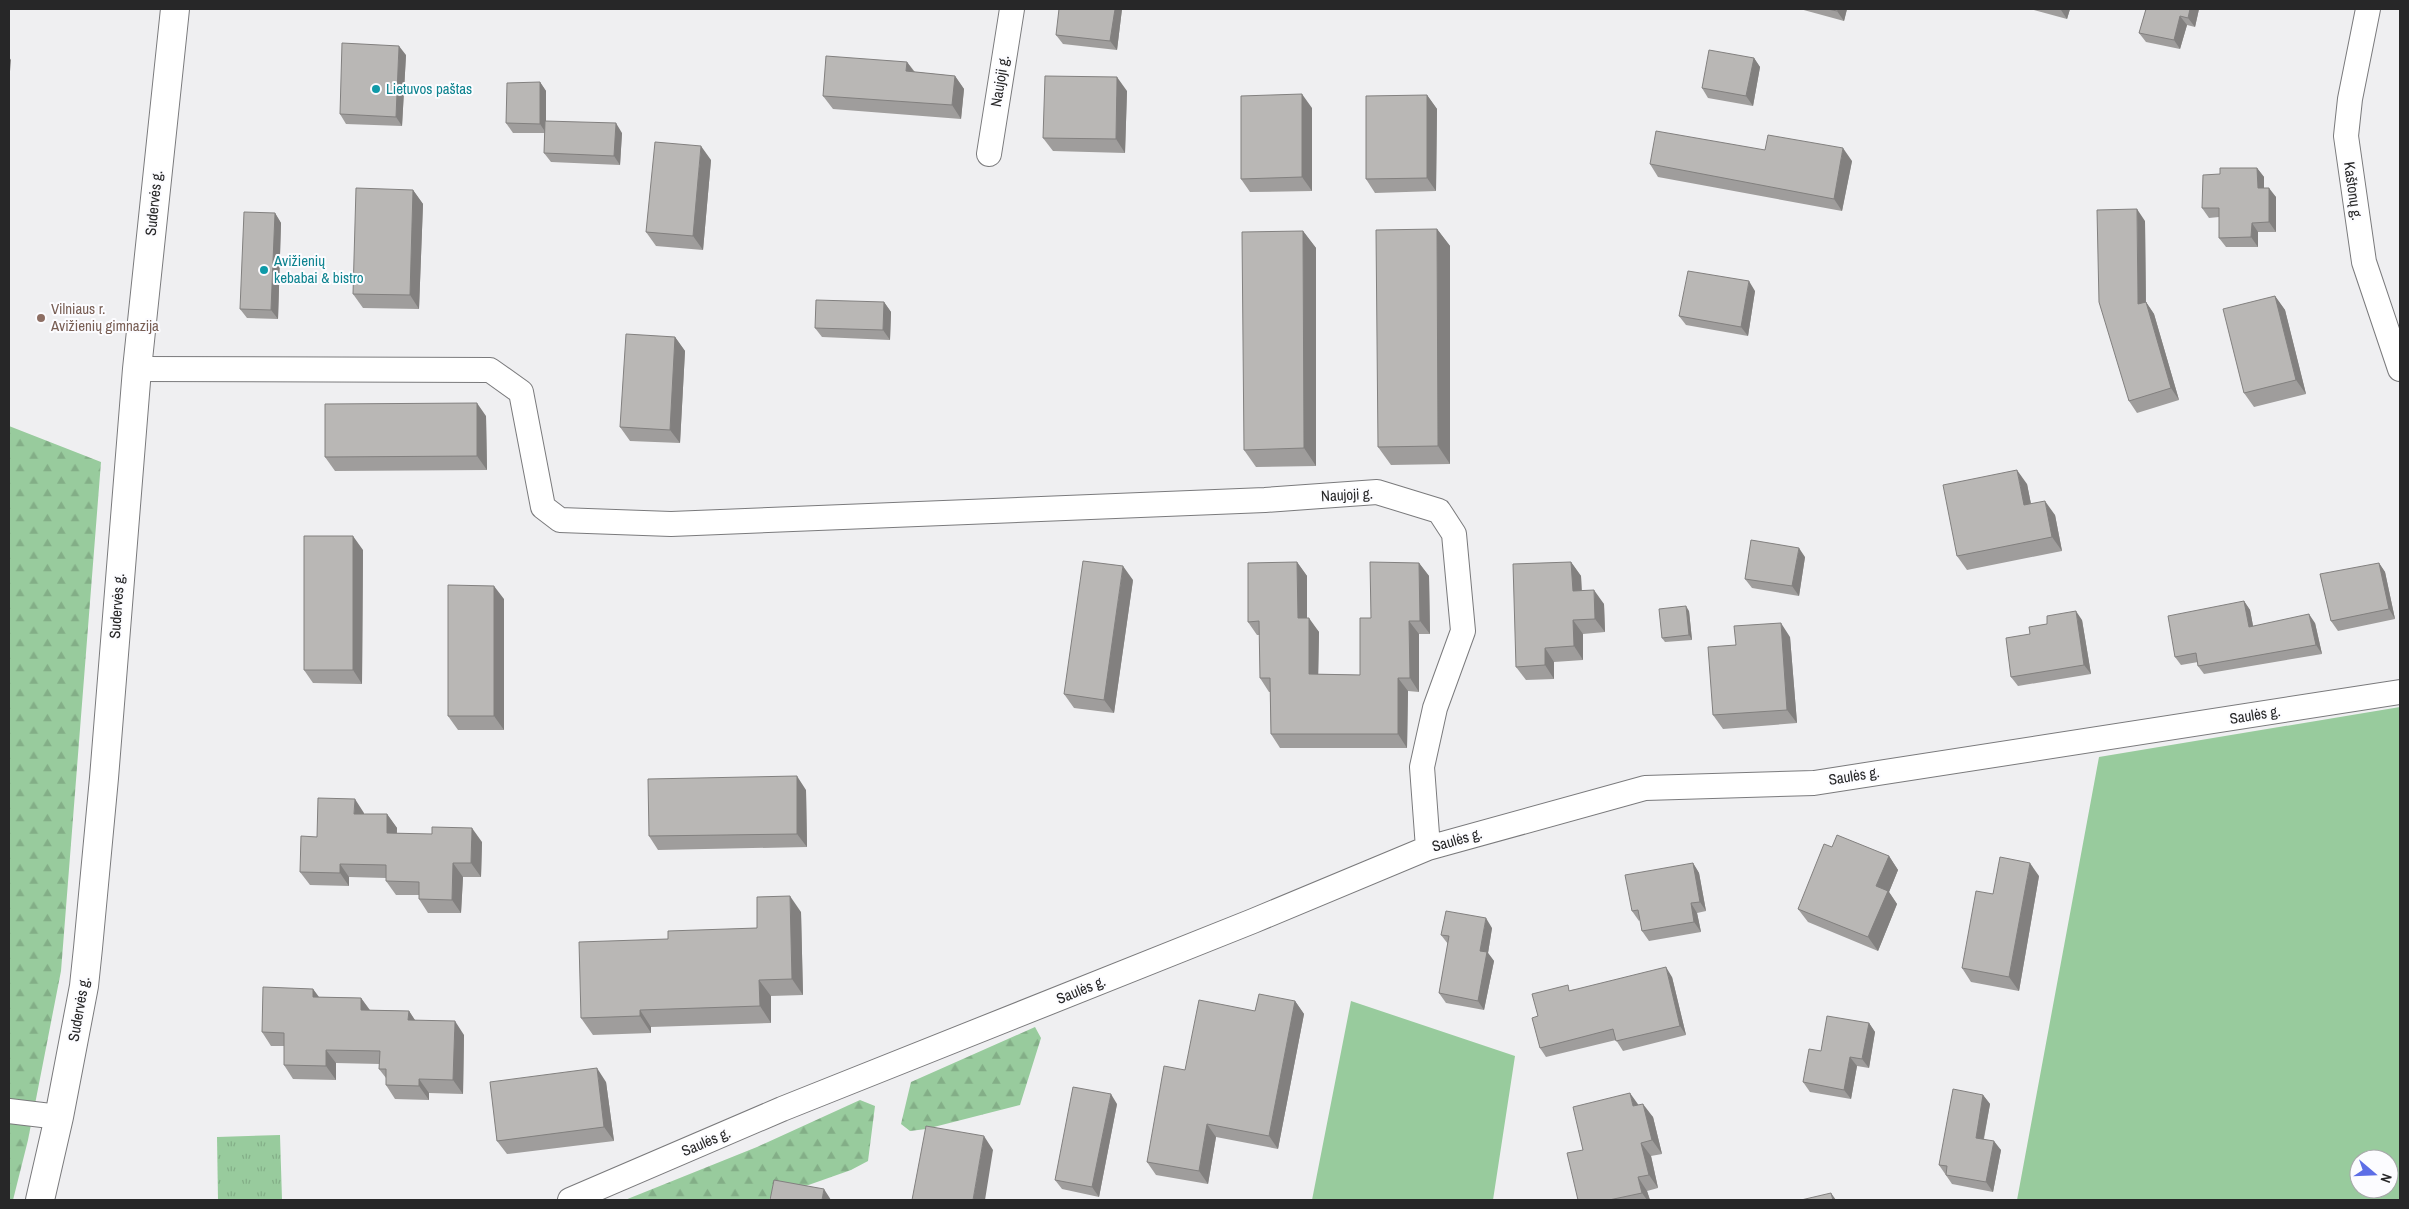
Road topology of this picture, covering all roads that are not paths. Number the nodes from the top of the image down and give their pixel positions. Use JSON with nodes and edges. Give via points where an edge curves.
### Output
{"nodes":[{"id":1,"x":175,"y":9,"type":"edge"},
{"id":2,"x":1012,"y":9,"type":"edge"},
{"id":3,"x":2368,"y":9,"type":"edge"},
{"id":4,"x":989,"y":154,"type":"dead end"},
{"id":5,"x":137,"y":369,"type":"junction"},
{"id":6,"x":2400,"y":369,"type":"edge"},
{"id":7,"x":2400,"y":692,"type":"edge"},
{"id":8,"x":1428,"y":848,"type":"junction"},
{"id":9,"x":9,"y":1111,"type":"edge"},
{"id":10,"x":59,"y":1117,"type":"junction"},
{"id":11,"x":40,"y":1200,"type":"edge"},
{"id":12,"x":570,"y":1200,"type":"edge"}],
"edges":[{"from":1,"to":5,"type":"main road","name":"Sudervės g."},
{"from":2,"to":4,"type":"street","name":"Naujoji g."},
{"from":3,"to":6,"type":"street","name":"Kaštonų g.","via":[[2346,136],[2364,262]]},
{"from":5,"to":8,"type":"street","name":"Naujoji g.","via":[[490,370],[521,392],[543,507],[560,520],[671,524],[1265,500],[1377,492],[1439,511],[1454,534],[1463,631],[1435,708],[1422,767]]},
{"from":5,"to":10,"type":"main road","name":"Sudervės g.","via":[[88,948]]},
{"from":7,"to":8,"type":"street","name":"Saulės g.","via":[[1814,782],[1645,788]]},
{"from":8,"to":12,"type":"street","name":"Saulės g.","via":[[782,1109]]},
{"from":9,"to":10,"type":"street"},
{"from":10,"to":11,"type":"main road","name":"Sudervės g."}]}
